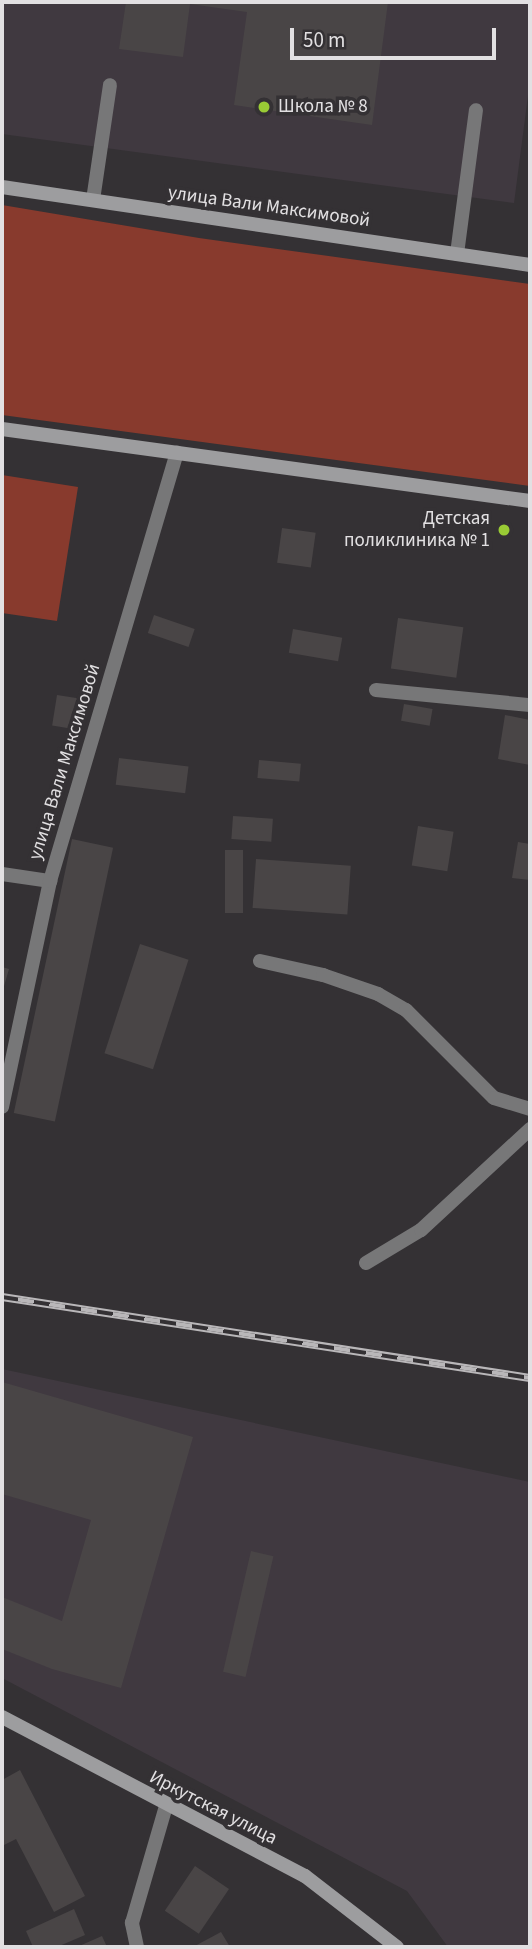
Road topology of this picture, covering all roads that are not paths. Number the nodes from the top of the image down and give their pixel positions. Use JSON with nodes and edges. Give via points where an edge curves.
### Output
{"nodes":[{"id":1,"x":110,"y":85,"type":"dead end"},
{"id":2,"x":476,"y":110,"type":"dead end"},
{"id":3,"x":2,"y":187,"type":"edge"},
{"id":4,"x":93,"y":200,"type":"junction"},
{"id":5,"x":457,"y":254,"type":"junction"},
{"id":6,"x":530,"y":265,"type":"edge"},
{"id":7,"x":2,"y":429,"type":"edge"},
{"id":8,"x":177,"y":452,"type":"junction"},
{"id":9,"x":530,"y":501,"type":"edge"},
{"id":10,"x":376,"y":690,"type":"dead end"},
{"id":11,"x":530,"y":705,"type":"edge"},
{"id":12,"x":2,"y":874,"type":"edge"},
{"id":13,"x":50,"y":881,"type":"junction"},
{"id":14,"x":260,"y":961,"type":"dead end"},
{"id":15,"x":7,"y":1064,"type":"edge"},
{"id":16,"x":2,"y":1107,"type":"edge"},
{"id":17,"x":530,"y":1109,"type":"edge"},
{"id":18,"x":530,"y":1129,"type":"edge"},
{"id":19,"x":366,"y":1263,"type":"dead end"},
{"id":20,"x":2,"y":1717,"type":"edge"},
{"id":21,"x":166,"y":1806,"type":"junction"},
{"id":22,"x":137,"y":1947,"type":"edge"},
{"id":23,"x":397,"y":1947,"type":"edge"}],
"edges":[{"from":1,"to":4,"type":"street"},
{"from":2,"to":5,"type":"street"},
{"from":3,"to":4,"type":"main road","name":"улица Вали Максимовой"},
{"from":4,"to":5,"type":"main road","name":"улица Вали Максимовой"},
{"from":5,"to":6,"type":"main road","name":"улица Вали Максимовой"},
{"from":7,"to":8,"type":"main road"},
{"from":8,"to":9,"type":"main road"},
{"from":8,"to":13,"type":"street","name":"улица Вали Максимовой"},
{"from":10,"to":11,"type":"street"},
{"from":12,"to":13,"type":"street","name":"улица Вали Максимовой"},
{"from":13,"to":15,"type":"street","name":"улица Вали Максимовой"},
{"from":14,"to":17,"type":"street","via":[[378,994],[406,1010],[494,1098]]},
{"from":15,"to":16,"type":"street","name":"улица Вали Максимовой"},
{"from":18,"to":19,"type":"street","via":[[421,1230]]},
{"from":20,"to":21,"type":"main road","name":"Иркутская улица"},
{"from":21,"to":22,"type":"street","via":[[132,1923]]},
{"from":21,"to":23,"type":"main road","name":"Иркутская улица","via":[[305,1876]]}]}
